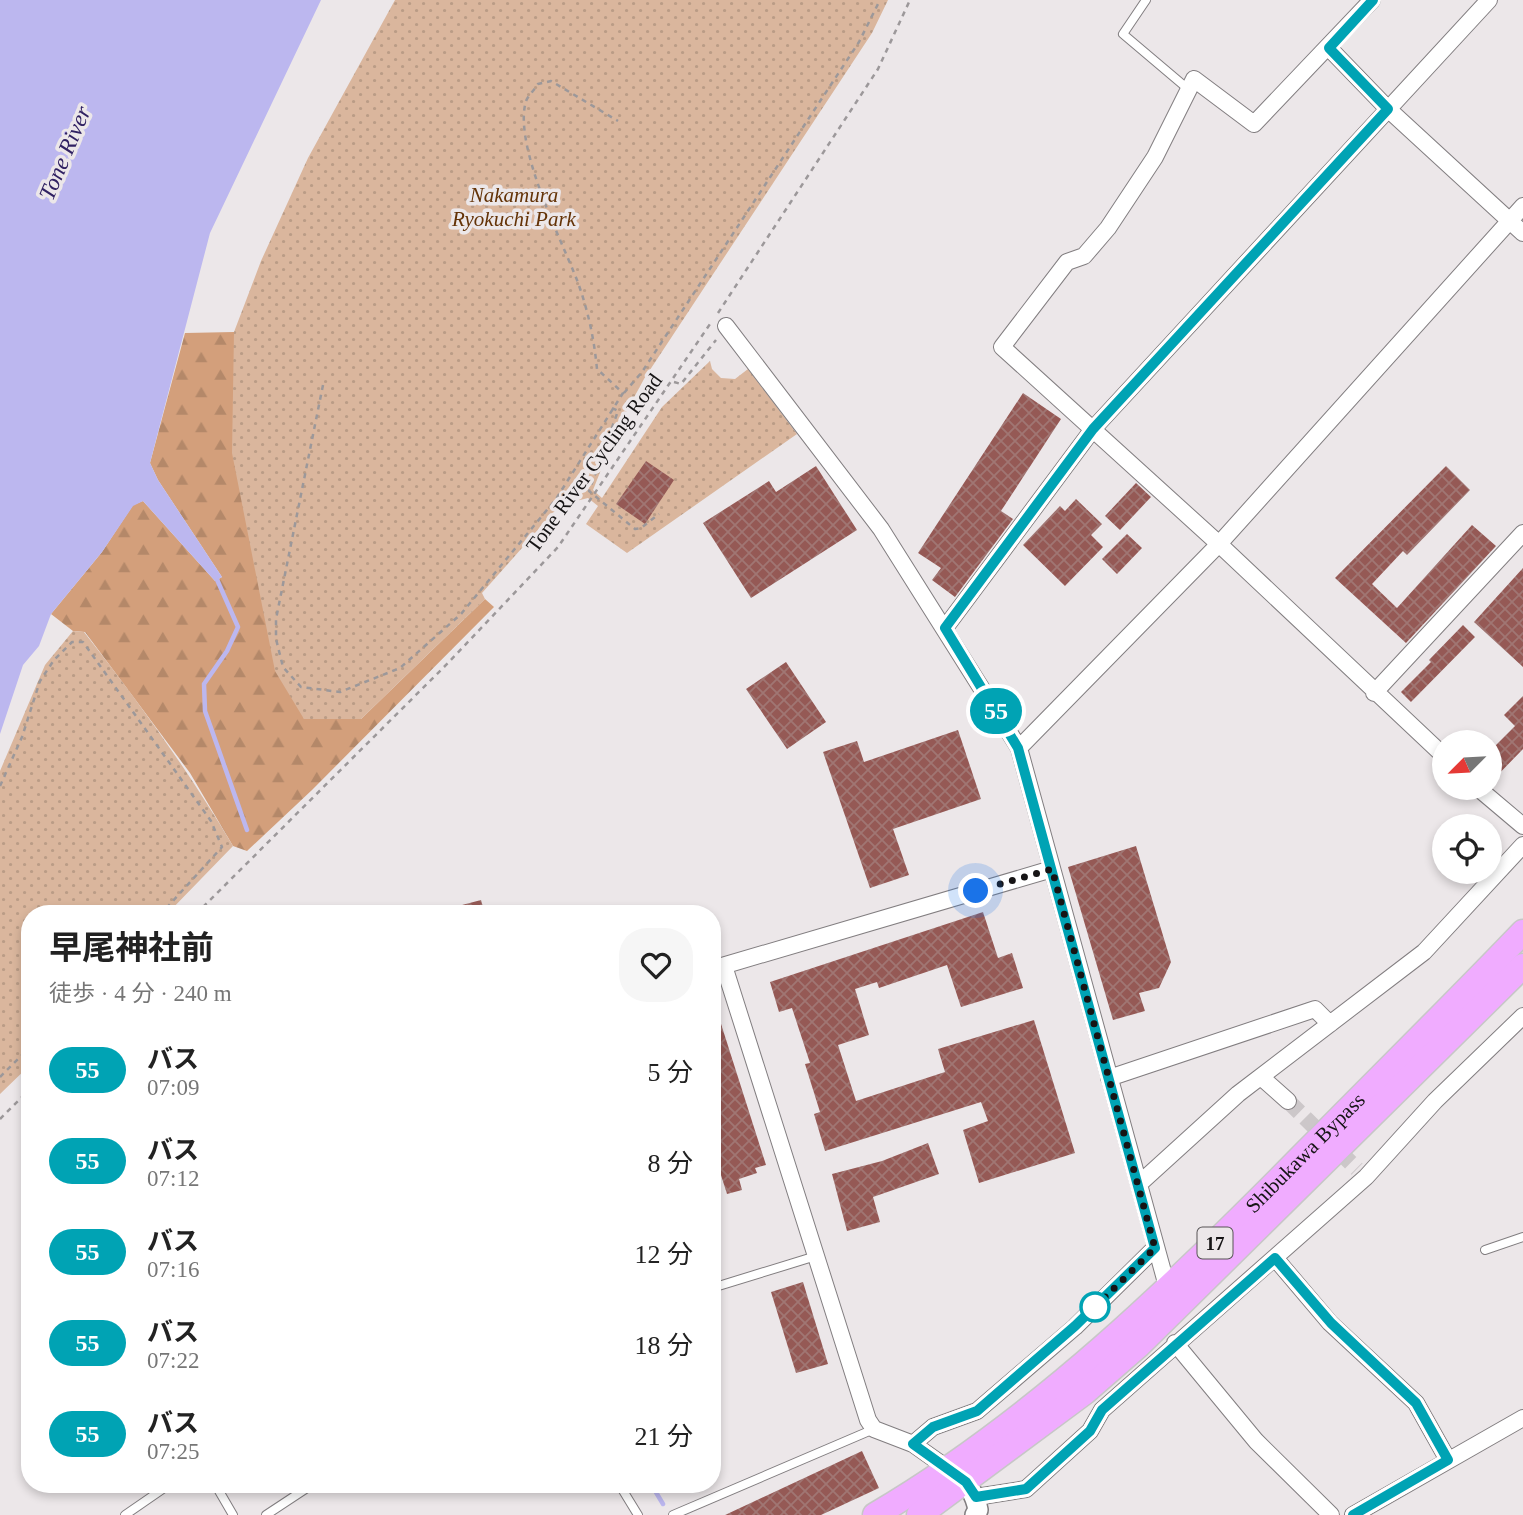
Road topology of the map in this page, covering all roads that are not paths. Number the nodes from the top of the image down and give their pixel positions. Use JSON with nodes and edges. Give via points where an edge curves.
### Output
{"nodes":[{"id":1,"x":1146,"y":0,"type":"edge"},
{"id":2,"x":1373,"y":0,"type":"edge"},
{"id":3,"x":1489,"y":0,"type":"edge"},
{"id":4,"x":1329,"y":48,"type":"junction"},
{"id":5,"x":1188,"y":89,"type":"junction"},
{"id":6,"x":1388,"y":109,"type":"junction"},
{"id":7,"x":1523,"y":206,"type":"edge"},
{"id":8,"x":1510,"y":221,"type":"junction"},
{"id":9,"x":1523,"y":233,"type":"edge"},
{"id":10,"x":726,"y":326,"type":"road end"},
{"id":11,"x":1093,"y":429,"type":"junction"},
{"id":12,"x":1523,"y":533,"type":"edge"},
{"id":13,"x":1219,"y":544,"type":"junction"},
{"id":14,"x":945,"y":628,"type":"junction"},
{"id":15,"x":1374,"y":693,"type":"junction"},
{"id":16,"x":1432,"y":745,"type":"edge"},
{"id":17,"x":1018,"y":748,"type":"junction"},
{"id":18,"x":1492,"y":800,"type":"edge"},
{"id":19,"x":1523,"y":826,"type":"edge"},
{"id":20,"x":1523,"y":845,"type":"edge"},
{"id":21,"x":1052,"y":869,"type":"junction"},
{"id":22,"x":1523,"y":932,"type":"edge"},
{"id":23,"x":1523,"y":966,"type":"edge"},
{"id":24,"x":721,"y":967,"type":"edge"},
{"id":25,"x":721,"y":977,"type":"edge"},
{"id":26,"x":1523,"y":1016,"type":"edge"},
{"id":27,"x":1330,"y":1024,"type":"junction"},
{"id":28,"x":1261,"y":1077,"type":"junction"},
{"id":29,"x":1109,"y":1078,"type":"junction"},
{"id":30,"x":1288,"y":1101,"type":"tunnel mouth"},
{"id":31,"x":1139,"y":1184,"type":"junction"},
{"id":32,"x":1523,"y":1237,"type":"edge"},
{"id":33,"x":1155,"y":1248,"type":"junction"},
{"id":34,"x":1485,"y":1250,"type":"dead end"},
{"id":35,"x":816,"y":1256,"type":"junction"},
{"id":36,"x":1275,"y":1258,"type":"junction"},
{"id":37,"x":721,"y":1285,"type":"edge"},
{"id":38,"x":1168,"y":1290,"type":"junction"},
{"id":39,"x":1175,"y":1343,"type":"junction"},
{"id":40,"x":1523,"y":1418,"type":"edge"},
{"id":41,"x":874,"y":1429,"type":"junction"},
{"id":42,"x":913,"y":1444,"type":"junction"},
{"id":43,"x":1448,"y":1460,"type":"junction"},
{"id":44,"x":966,"y":1491,"type":"edge"},
{"id":45,"x":157,"y":1493,"type":"edge"},
{"id":46,"x":220,"y":1493,"type":"edge"},
{"id":47,"x":299,"y":1493,"type":"edge"},
{"id":48,"x":625,"y":1493,"type":"edge"},
{"id":49,"x":125,"y":1515,"type":"edge"},
{"id":50,"x":233,"y":1515,"type":"edge"},
{"id":51,"x":266,"y":1515,"type":"edge"},
{"id":52,"x":638,"y":1515,"type":"edge"},
{"id":53,"x":673,"y":1515,"type":"edge"},
{"id":54,"x":874,"y":1515,"type":"edge"},
{"id":55,"x":919,"y":1515,"type":"edge"},
{"id":56,"x":1331,"y":1515,"type":"edge"},
{"id":57,"x":1353,"y":1515,"type":"edge"}],
"edges":[{"from":1,"to":5,"type":"lane","via":[[1123,34]]},
{"from":2,"to":4,"type":"street"},
{"from":3,"to":6,"type":"street"},
{"from":4,"to":5,"type":"street","via":[[1254,124],[1194,79]]},
{"from":4,"to":6,"type":"street"},
{"from":5,"to":11,"type":"street","via":[[1155,157],[1108,228],[1084,256],[1067,262],[1002,347]]},
{"from":6,"to":8,"type":"street"},
{"from":6,"to":11,"type":"street"},
{"from":7,"to":8,"type":"street"},
{"from":8,"to":9,"type":"street"},
{"from":8,"to":13,"type":"street"},
{"from":10,"to":14,"type":"street","via":[[881,530]]},
{"from":11,"to":13,"type":"street"},
{"from":11,"to":14,"type":"street"},
{"from":12,"to":15,"type":"street"},
{"from":13,"to":15,"type":"street"},
{"from":13,"to":17,"type":"street"},
{"from":14,"to":17,"type":"street"},
{"from":15,"to":16,"type":"street"},
{"from":17,"to":21,"type":"street"},
{"from":18,"to":19,"type":"street"},
{"from":20,"to":27,"type":"street","via":[[1424,952]]},
{"from":21,"to":24,"type":"street"},
{"from":21,"to":29,"type":"street"},
{"from":22,"to":38,"type":"highway","name":"Shibukawa Bypass","number":"17"},
{"from":23,"to":44,"type":"highway","name":"Shibukawa Bypass","number":"17","via":[[1139,1345]]},
{"from":25,"to":35,"type":"street"},
{"from":26,"to":36,"type":"street"},
{"from":27,"to":28,"type":"street"},
{"from":27,"to":29,"type":"street","via":[[1315,1009]]},
{"from":28,"to":30,"type":"street"},
{"from":28,"to":31,"type":"street"},
{"from":29,"to":31,"type":"street"},
{"from":31,"to":33,"type":"street"},
{"from":32,"to":34,"type":"lane"},
{"from":33,"to":38,"type":"street"},
{"from":33,"to":42,"type":"street","via":[[977,1411],[933,1427]]},
{"from":35,"to":37,"type":"lane"},
{"from":35,"to":41,"type":"street"},
{"from":36,"to":39,"type":"street"},
{"from":36,"to":43,"type":"street","via":[[1331,1323],[1416,1403]]},
{"from":38,"to":44,"type":"highway","name":"Shibukawa Bypass","number":"17","via":[[1075,1371]]},
{"from":39,"to":44,"type":"street","via":[[1026,1489]]},
{"from":39,"to":56,"type":"street","via":[[1256,1441]]},
{"from":40,"to":43,"type":"street"},
{"from":41,"to":42,"type":"street"},
{"from":41,"to":53,"type":"lane"},
{"from":42,"to":44,"type":"street"},
{"from":43,"to":57,"type":"street"},
{"from":44,"to":54,"type":"highway","name":"Shibukawa Bypass","number":"17"},
{"from":44,"to":55,"type":"highway","name":"Shibukawa Bypass","number":"17"},
{"from":45,"to":49,"type":"lane"},
{"from":46,"to":50,"type":"lane"},
{"from":47,"to":51,"type":"lane"},
{"from":48,"to":52,"type":"lane"}]}
